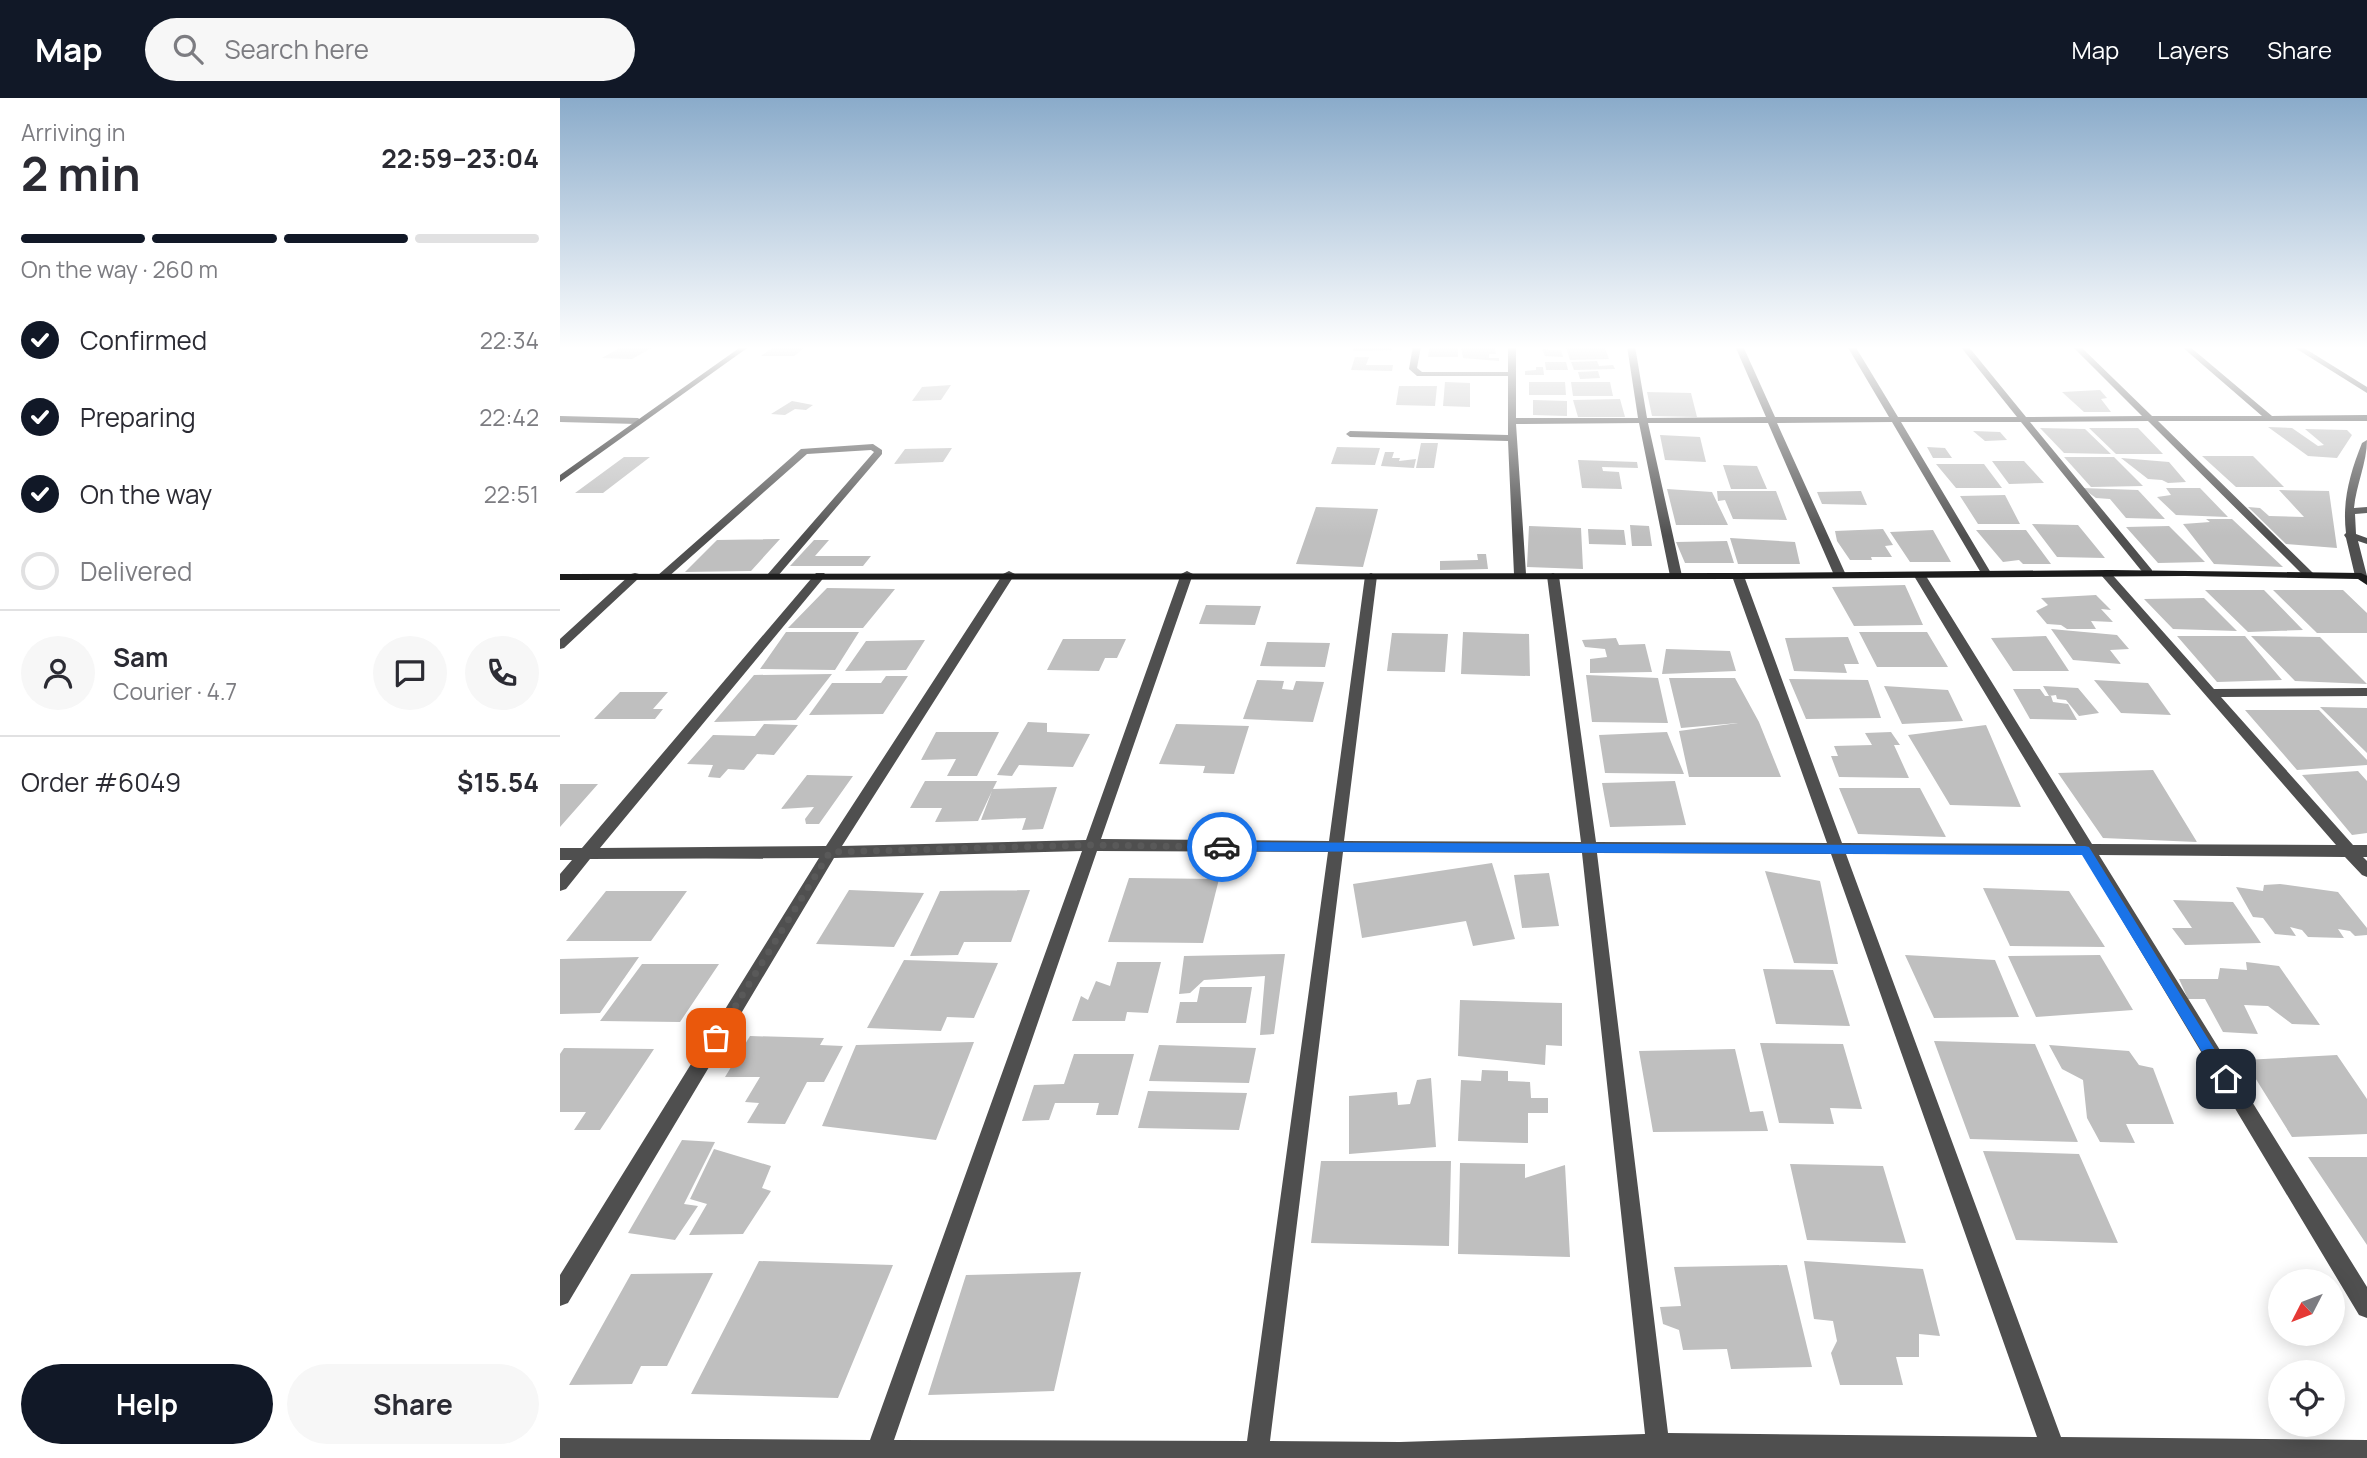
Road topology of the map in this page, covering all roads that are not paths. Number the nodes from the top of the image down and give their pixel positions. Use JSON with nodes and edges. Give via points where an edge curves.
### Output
{"nodes":[{"id":1,"x":654,"y":409,"type":"edge"},
{"id":2,"x":1512,"y":409,"type":"edge"},
{"id":3,"x":1641,"y":409,"type":"edge"},
{"id":4,"x":1765,"y":409,"type":"edge"},
{"id":5,"x":1889,"y":409,"type":"edge"},
{"id":6,"x":2016,"y":409,"type":"edge"},
{"id":7,"x":2141,"y":409,"type":"edge"},
{"id":8,"x":2259,"y":409,"type":"edge"},
{"id":9,"x":2023,"y":418,"type":"junction"},
{"id":10,"x":2367,"y":418,"type":"edge"},
{"id":11,"x":560,"y":419,"type":"edge"},
{"id":12,"x":1895,"y":420,"type":"junction"},
{"id":13,"x":638,"y":421,"type":"junction"},
{"id":14,"x":1512,"y":421,"type":"junction"},
{"id":15,"x":1643,"y":421,"type":"junction"},
{"id":16,"x":1770,"y":421,"type":"junction"},
{"id":17,"x":2153,"y":421,"type":"junction"},
{"id":18,"x":2272,"y":421,"type":"junction"},
{"id":19,"x":1350,"y":434,"type":"dead end"},
{"id":20,"x":1512,"y":438,"type":"junction"},
{"id":21,"x":2367,"y":443,"type":"edge"},
{"id":22,"x":560,"y":479,"type":"edge"},
{"id":23,"x":2367,"y":510,"type":"edge"},
{"id":24,"x":2348,"y":512,"type":"junction"},
{"id":25,"x":2349,"y":535,"type":"junction"},
{"id":26,"x":2367,"y":541,"type":"edge"},
{"id":27,"x":2148,"y":572,"type":"junction"},
{"id":28,"x":1986,"y":573,"type":"junction"},
{"id":29,"x":2105,"y":573,"type":"junction"},
{"id":30,"x":1009,"y":574,"type":"junction"},
{"id":31,"x":1186,"y":574,"type":"junction"},
{"id":32,"x":2308,"y":574,"type":"junction"},
{"id":33,"x":773,"y":575,"type":"junction"},
{"id":34,"x":820,"y":575,"type":"junction"},
{"id":35,"x":1520,"y":575,"type":"junction"},
{"id":36,"x":1840,"y":575,"type":"junction"},
{"id":37,"x":635,"y":576,"type":"junction"},
{"id":38,"x":663,"y":576,"type":"junction"},
{"id":39,"x":1371,"y":576,"type":"junction"},
{"id":40,"x":1553,"y":576,"type":"junction"},
{"id":41,"x":1676,"y":576,"type":"junction"},
{"id":42,"x":1738,"y":576,"type":"junction"},
{"id":43,"x":1920,"y":576,"type":"junction"},
{"id":44,"x":560,"y":577,"type":"edge"},
{"id":45,"x":2364,"y":579,"type":"edge"},
{"id":46,"x":560,"y":645,"type":"edge"},
{"id":47,"x":2367,"y":692,"type":"edge"},
{"id":48,"x":2208,"y":693,"type":"junction"},
{"id":49,"x":1091,"y":845,"type":"junction"},
{"id":50,"x":1335,"y":848,"type":"junction"},
{"id":51,"x":1589,"y":849,"type":"junction"},
{"id":52,"x":1836,"y":849,"type":"junction"},
{"id":53,"x":2085,"y":850,"type":"junction"},
{"id":54,"x":2349,"y":851,"type":"junction"},
{"id":55,"x":2367,"y":851,"type":"edge"},
{"id":56,"x":830,"y":852,"type":"junction"},
{"id":57,"x":560,"y":854,"type":"edge"},
{"id":58,"x":587,"y":854,"type":"junction"},
{"id":59,"x":2367,"y":872,"type":"edge"},
{"id":60,"x":560,"y":885,"type":"edge"},
{"id":61,"x":560,"y":1295,"type":"edge"},
{"id":62,"x":2367,"y":1307,"type":"edge"},
{"id":63,"x":1658,"y":1445,"type":"junction"},
{"id":64,"x":2053,"y":1448,"type":"junction"},
{"id":65,"x":879,"y":1449,"type":"junction"},
{"id":66,"x":560,"y":1450,"type":"edge"},
{"id":67,"x":1257,"y":1452,"type":"junction"},
{"id":68,"x":1895,"y":1452,"type":"edge"},
{"id":69,"x":2367,"y":1452,"type":"edge"},
{"id":70,"x":642,"y":1455,"type":"edge"},
{"id":71,"x":1400,"y":1456,"type":"edge"}],
"edges":[{"from":1,"to":13,"type":"street"},
{"from":2,"to":14,"type":"street"},
{"from":3,"to":15,"type":"street"},
{"from":4,"to":16,"type":"street"},
{"from":5,"to":12,"type":"street"},
{"from":6,"to":9,"type":"street"},
{"from":7,"to":17,"type":"street"},
{"from":8,"to":18,"type":"street"},
{"from":9,"to":12,"type":"street"},
{"from":9,"to":17,"type":"street"},
{"from":9,"to":27,"type":"street"},
{"from":10,"to":18,"type":"street"},
{"from":11,"to":13,"type":"street"},
{"from":12,"to":16,"type":"street"},
{"from":12,"to":28,"type":"street"},
{"from":13,"to":22,"type":"street"},
{"from":14,"to":15,"type":"street"},
{"from":14,"to":20,"type":"street"},
{"from":15,"to":16,"type":"street"},
{"from":15,"to":41,"type":"street"},
{"from":16,"to":36,"type":"street"},
{"from":17,"to":18,"type":"street"},
{"from":17,"to":32,"type":"street"},
{"from":19,"to":20,"type":"street"},
{"from":20,"to":35,"type":"street"},
{"from":21,"to":24,"type":"street","via":[[2352,479]]},
{"from":23,"to":24,"type":"street"},
{"from":24,"to":25,"type":"street"},
{"from":25,"to":26,"type":"street"},
{"from":25,"to":45,"type":"street"},
{"from":27,"to":29,"type":"street"},
{"from":27,"to":32,"type":"street"},
{"from":28,"to":29,"type":"street"},
{"from":28,"to":43,"type":"street"},
{"from":29,"to":48,"type":"street"},
{"from":30,"to":31,"type":"street"},
{"from":30,"to":34,"type":"street"},
{"from":30,"to":56,"type":"street"},
{"from":31,"to":39,"type":"street"},
{"from":31,"to":49,"type":"street"},
{"from":32,"to":45,"type":"street"},
{"from":33,"to":34,"type":"street"},
{"from":33,"to":38,"type":"street"},
{"from":33,"to":38,"type":"street","via":[[879,452],[873,447],[804,451]]},
{"from":34,"to":58,"type":"street"},
{"from":35,"to":39,"type":"street"},
{"from":35,"to":40,"type":"street"},
{"from":36,"to":42,"type":"street"},
{"from":36,"to":43,"type":"street"},
{"from":37,"to":38,"type":"street"},
{"from":37,"to":44,"type":"street"},
{"from":37,"to":46,"type":"street"},
{"from":39,"to":50,"type":"street"},
{"from":40,"to":41,"type":"street"},
{"from":40,"to":51,"type":"street"},
{"from":41,"to":42,"type":"street"},
{"from":42,"to":52,"type":"street"},
{"from":43,"to":53,"type":"street"},
{"from":47,"to":48,"type":"street"},
{"from":48,"to":54,"type":"street"},
{"from":49,"to":50,"type":"street"},
{"from":49,"to":56,"type":"street"},
{"from":49,"to":65,"type":"street"},
{"from":50,"to":51,"type":"street"},
{"from":50,"to":67,"type":"street"},
{"from":51,"to":52,"type":"street"},
{"from":51,"to":63,"type":"street"},
{"from":52,"to":53,"type":"street"},
{"from":52,"to":64,"type":"street"},
{"from":53,"to":54,"type":"street"},
{"from":53,"to":62,"type":"street"},
{"from":54,"to":55,"type":"street"},
{"from":54,"to":59,"type":"street"},
{"from":56,"to":58,"type":"street"},
{"from":56,"to":61,"type":"street"},
{"from":57,"to":58,"type":"street"},
{"from":58,"to":60,"type":"street"},
{"from":63,"to":68,"type":"street"},
{"from":63,"to":71,"type":"street"},
{"from":64,"to":68,"type":"street"},
{"from":64,"to":69,"type":"street"},
{"from":65,"to":67,"type":"street"},
{"from":65,"to":70,"type":"street"},
{"from":66,"to":70,"type":"street"},
{"from":67,"to":71,"type":"street"}]}
